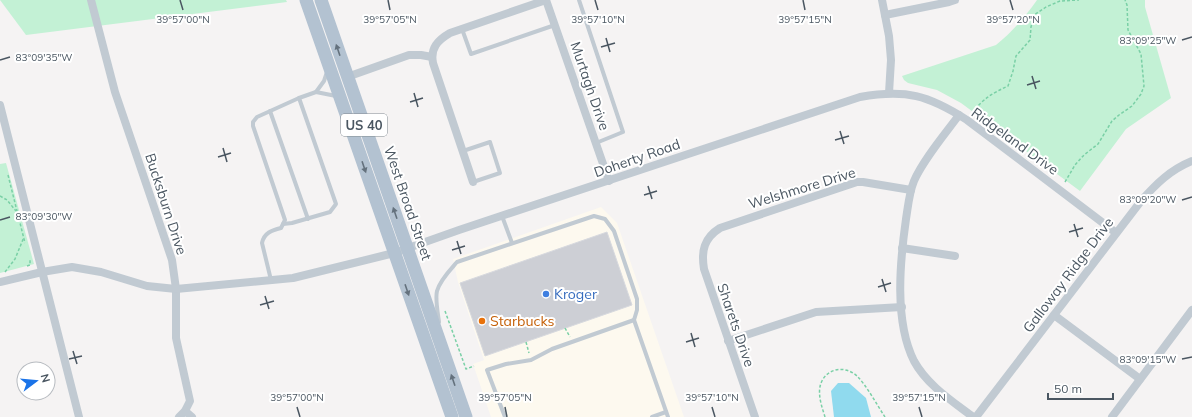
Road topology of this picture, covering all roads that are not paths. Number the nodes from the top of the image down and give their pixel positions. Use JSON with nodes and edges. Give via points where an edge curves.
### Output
{"nodes":[{"id":1,"x":91,"y":0,"type":"edge"},
{"id":2,"x":306,"y":0,"type":"edge"},
{"id":3,"x":321,"y":0,"type":"edge"},
{"id":4,"x":546,"y":0,"type":"edge"},
{"id":5,"x":578,"y":0,"type":"edge"},
{"id":6,"x":882,"y":0,"type":"edge"},
{"id":7,"x":955,"y":0,"type":"edge"},
{"id":8,"x":885,"y":15,"type":"junction"},
{"id":9,"x":555,"y":25,"type":"junction"},
{"id":10,"x":462,"y":29,"type":"junction"},
{"id":11,"x":432,"y":57,"type":"junction"},
{"id":12,"x":329,"y":66,"type":"junction"},
{"id":13,"x":347,"y":77,"type":"junction"},
{"id":14,"x":316,"y":92,"type":"junction"},
{"id":15,"x":889,"y":93,"type":"junction"},
{"id":16,"x":340,"y":97,"type":"junction"},
{"id":17,"x":299,"y":98,"type":"junction"},
{"id":18,"x":0,"y":106,"type":"edge"},
{"id":19,"x":270,"y":111,"type":"junction"},
{"id":20,"x":959,"y":115,"type":"junction"},
{"id":21,"x":596,"y":143,"type":"junction"},
{"id":22,"x":463,"y":151,"type":"junction"},
{"id":23,"x":1192,"y":161,"type":"edge"},
{"id":24,"x":609,"y":181,"type":"junction"},
{"id":25,"x":473,"y":182,"type":"joint"},
{"id":26,"x":911,"y":190,"type":"junction"},
{"id":27,"x":502,"y":216,"type":"junction"},
{"id":28,"x":308,"y":219,"type":"junction"},
{"id":29,"x":283,"y":224,"type":"junction"},
{"id":30,"x":1116,"y":232,"type":"junction"},
{"id":31,"x":707,"y":241,"type":"joint"},
{"id":32,"x":512,"y":243,"type":"junction"},
{"id":33,"x":902,"y":248,"type":"junction"},
{"id":34,"x":408,"y":249,"type":"junction"},
{"id":35,"x":394,"y":253,"type":"junction"},
{"id":36,"x":955,"y":256,"type":"dead end"},
{"id":37,"x":42,"y":272,"type":"junction"},
{"id":38,"x":271,"y":280,"type":"junction"},
{"id":39,"x":0,"y":282,"type":"edge"},
{"id":40,"x":176,"y":289,"type":"junction"},
{"id":41,"x":902,"y":307,"type":"junction"},
{"id":42,"x":1192,"y":310,"type":"edge"},
{"id":43,"x":1054,"y":315,"type":"junction"},
{"id":44,"x":634,"y":320,"type":"junction"},
{"id":45,"x":728,"y":341,"type":"junction"},
{"id":46,"x":446,"y":358,"type":"junction"},
{"id":47,"x":1140,"y":379,"type":"junction"},
{"id":48,"x":666,"y":412,"type":"junction"},
{"id":49,"x":182,"y":414,"type":"edge"},
{"id":50,"x":79,"y":417,"type":"edge"},
{"id":51,"x":192,"y":417,"type":"edge"},
{"id":52,"x":452,"y":417,"type":"edge"},
{"id":53,"x":466,"y":417,"type":"edge"},
{"id":54,"x":505,"y":417,"type":"edge"},
{"id":55,"x":652,"y":417,"type":"edge"},
{"id":56,"x":668,"y":417,"type":"edge"},
{"id":57,"x":755,"y":417,"type":"edge"},
{"id":58,"x":975,"y":417,"type":"edge"},
{"id":59,"x":1112,"y":417,"type":"edge"}],
"edges":[{"from":1,"to":40,"type":"street","name":"Bucksburn Drive","via":[[115,92],[172,260]]},
{"from":2,"to":12,"type":"main road","name":"West Broad Street","number":"US 40"},
{"from":13,"to":3,"type":"main road","name":"West Broad Street","number":"US 40","one_way":true},
{"from":4,"to":9,"type":"street","name":"Murtagh Drive"},
{"from":4,"to":10,"type":"street"},
{"from":5,"to":21,"type":"lane","via":[[623,132]]},
{"from":6,"to":8,"type":"street"},
{"from":7,"to":8,"type":"street"},
{"from":8,"to":15,"type":"street","via":[[891,60]]},
{"from":9,"to":10,"type":"lane","via":[[471,54]]},
{"from":9,"to":21,"type":"street","name":"Murtagh Drive"},
{"from":10,"to":11,"type":"street","via":[[441,38],[434,48]]},
{"from":11,"to":13,"type":"street","via":[[409,55]]},
{"from":11,"to":22,"type":"street"},
{"from":12,"to":14,"type":"lane"},
{"from":12,"to":16,"type":"main road","name":"West Broad Street","number":"US 40"},
{"from":34,"to":13,"type":"main road","name":"West Broad Street","number":"US 40","one_way":true},
{"from":14,"to":16,"type":"lane"},
{"from":14,"to":17,"type":"lane"},
{"from":15,"to":20,"type":"street","name":"Ridgeland Drive","via":[[926,98]]},
{"from":15,"to":24,"type":"street","name":"Doherty Road","via":[[860,97]]},
{"from":16,"to":35,"type":"main road","name":"West Broad Street","number":"US 40","one_way":true},
{"from":17,"to":19,"type":"lane"},
{"from":17,"to":28,"type":"lane","via":[[336,204],[330,212]]},
{"from":18,"to":37,"type":"street"},
{"from":19,"to":28,"type":"lane"},
{"from":19,"to":29,"type":"lane","via":[[257,117],[253,126],[285,220]]},
{"from":20,"to":26,"type":"street","via":[[919,171]]},
{"from":20,"to":30,"type":"street","name":"Ridgeland Drive"},
{"from":21,"to":24,"type":"street","name":"Murtagh Drive"},
{"from":22,"to":25,"type":"street"},
{"from":22,"to":25,"type":"lane","via":[[490,142],[500,173]]},
{"from":23,"to":30,"type":"street","name":"Galloway Ridge Drive","via":[[1161,179]]},
{"from":24,"to":27,"type":"street","name":"Doherty Road"},
{"from":26,"to":31,"type":"street","name":"Welshmore Drive","via":[[857,182],[720,228],[715,230]]},
{"from":26,"to":33,"type":"street"},
{"from":27,"to":32,"type":"lane"},
{"from":27,"to":34,"type":"street","name":"Doherty Road"},
{"from":28,"to":29,"type":"lane"},
{"from":29,"to":38,"type":"lane","via":[[281,228],[270,230],[263,238]]},
{"from":30,"to":43,"type":"street","name":"Galloway Ridge Drive"},
{"from":31,"to":45,"type":"street","name":"Sharets Drive","via":[[702,252],[704,269]]},
{"from":32,"to":44,"type":"lane","via":[[594,216],[606,219],[614,232],[637,299],[638,310]]},
{"from":32,"to":46,"type":"lane","via":[[457,262],[443,280],[437,291]]},
{"from":33,"to":36,"type":"street"},
{"from":33,"to":41,"type":"street"},
{"from":34,"to":35,"type":"street","name":"Doherty Road"},
{"from":34,"to":46,"type":"main road","name":"West Broad Street","number":"US 40"},
{"from":35,"to":38,"type":"street","name":"Doherty Road","via":[[293,278]]},
{"from":35,"to":52,"type":"main road","name":"West Broad Street","number":"US 40","one_way":true},
{"from":37,"to":39,"type":"street","name":"Doherty Road"},
{"from":37,"to":40,"type":"street","name":"Doherty Road","via":[[72,267],[147,286]]},
{"from":37,"to":50,"type":"street"},
{"from":38,"to":40,"type":"street","name":"Doherty Road"},
{"from":40,"to":49,"type":"street","name":"Bucksburn Drive","via":[[176,338],[190,401]]},
{"from":41,"to":45,"type":"street","via":[[816,312]]},
{"from":41,"to":58,"type":"street","via":[[907,342],[914,361],[940,392]]},
{"from":42,"to":47,"type":"street"},
{"from":43,"to":47,"type":"street"},
{"from":43,"to":58,"type":"street","name":"Galloway Ridge Drive"},
{"from":44,"to":48,"type":"lane"},
{"from":44,"to":54,"type":"lane","via":[[572,341],[531,360],[487,370]]},
{"from":45,"to":57,"type":"street","name":"Sharets Drive"},
{"from":53,"to":46,"type":"main road","name":"West Broad Street","number":"US 40","one_way":true},
{"from":47,"to":59,"type":"street"},
{"from":48,"to":55,"type":"lane"},
{"from":48,"to":56,"type":"lane"},
{"from":49,"to":51,"type":"street"}]}
